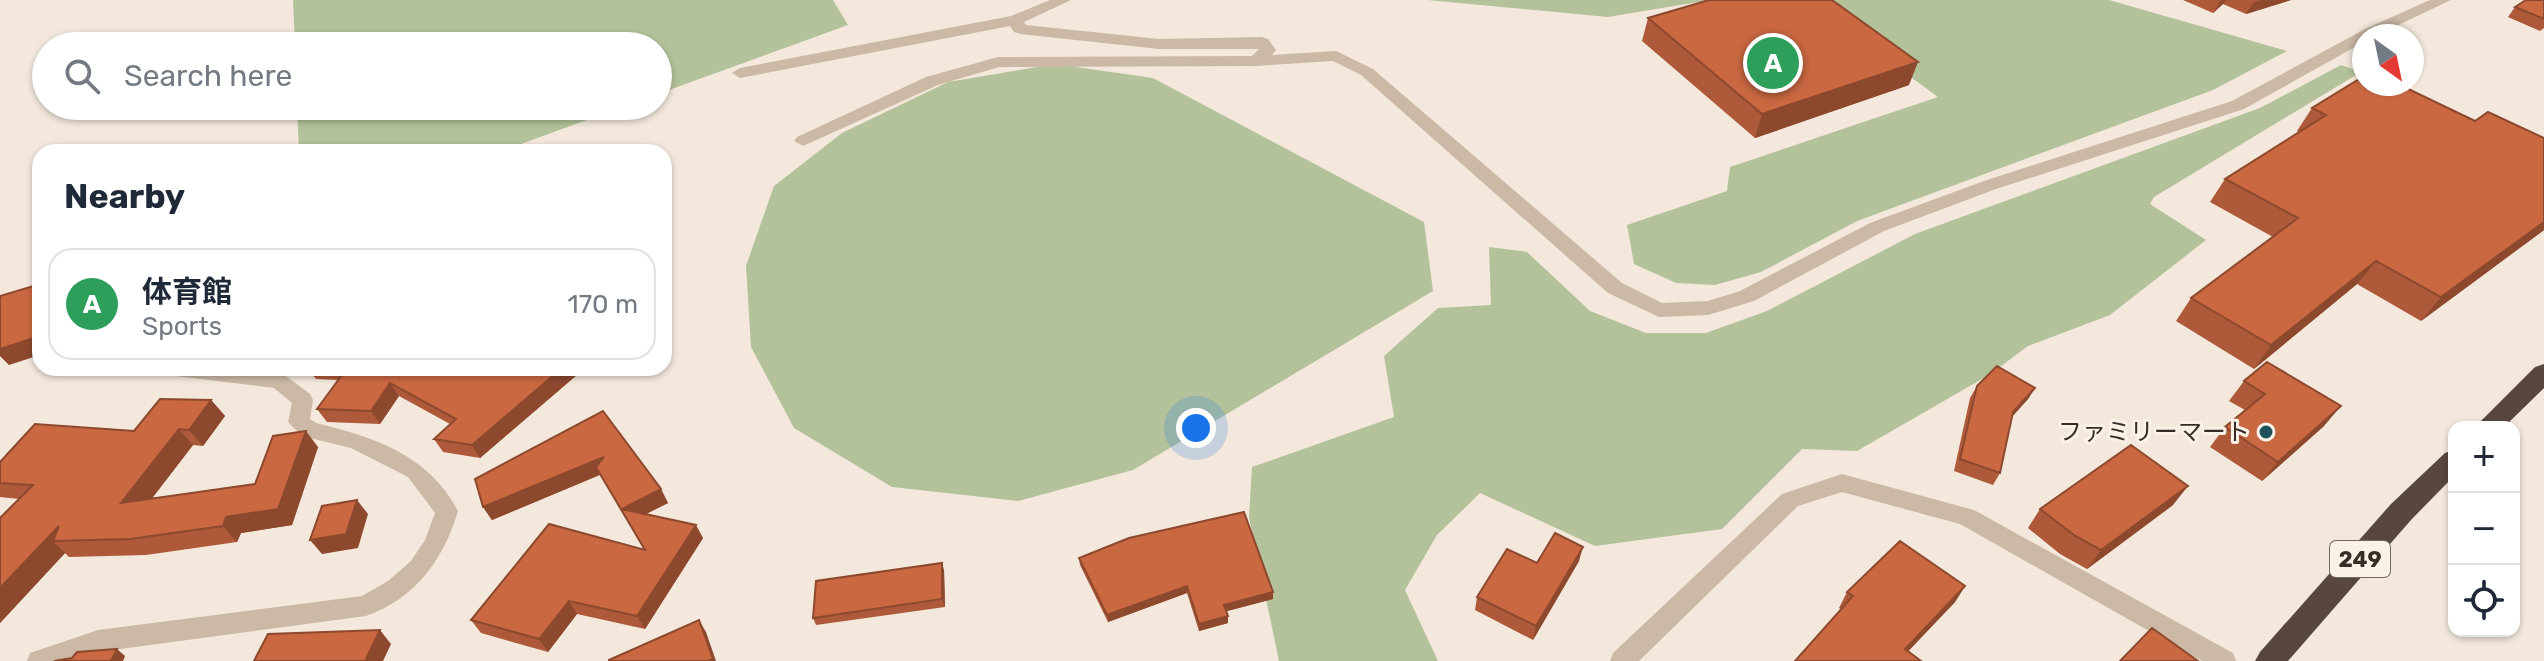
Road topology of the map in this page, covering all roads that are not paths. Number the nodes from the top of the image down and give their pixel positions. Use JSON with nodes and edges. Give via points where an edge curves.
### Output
{"nodes":[{"id":1,"x":1063,"y":0,"type":"edge"},
{"id":2,"x":2443,"y":0,"type":"edge"},
{"id":3,"x":1015,"y":20,"type":"junction"},
{"id":4,"x":1256,"y":61,"type":"junction"},
{"id":5,"x":740,"y":73,"type":"dead end"},
{"id":6,"x":803,"y":141,"type":"dead end"},
{"id":7,"x":2544,"y":373,"type":"edge"},
{"id":8,"x":239,"y":376,"type":"edge"},
{"id":9,"x":2494,"y":421,"type":"edge"},
{"id":10,"x":2448,"y":466,"type":"edge"},
{"id":11,"x":39,"y":661,"type":"edge"},
{"id":12,"x":1622,"y":661,"type":"edge"},
{"id":13,"x":2224,"y":661,"type":"edge"},
{"id":14,"x":2270,"y":661,"type":"edge"}],
"edges":[{"from":1,"to":3,"type":"street"},
{"from":2,"to":4,"type":"street","via":[[2371,32],[2238,105],[1877,227],[1747,296],[1708,308],[1659,310],[1615,288],[1367,72],[1336,56]]},
{"from":3,"to":4,"type":"street","via":[[1020,29],[1159,44],[1262,42],[1268,50]]},
{"from":3,"to":5,"type":"street"},
{"from":4,"to":6,"type":"street","via":[[998,62],[932,81]]},
{"from":7,"to":9,"type":"highway"},
{"from":8,"to":11,"type":"street","via":[[279,381],[303,400],[299,422],[310,430],[356,441],[416,471],[447,511],[438,545],[398,589],[366,606],[98,641]]},
{"from":10,"to":14,"type":"highway","number":"249"},
{"from":12,"to":13,"type":"street","via":[[1790,500],[1842,483],[1966,517]]}]}
